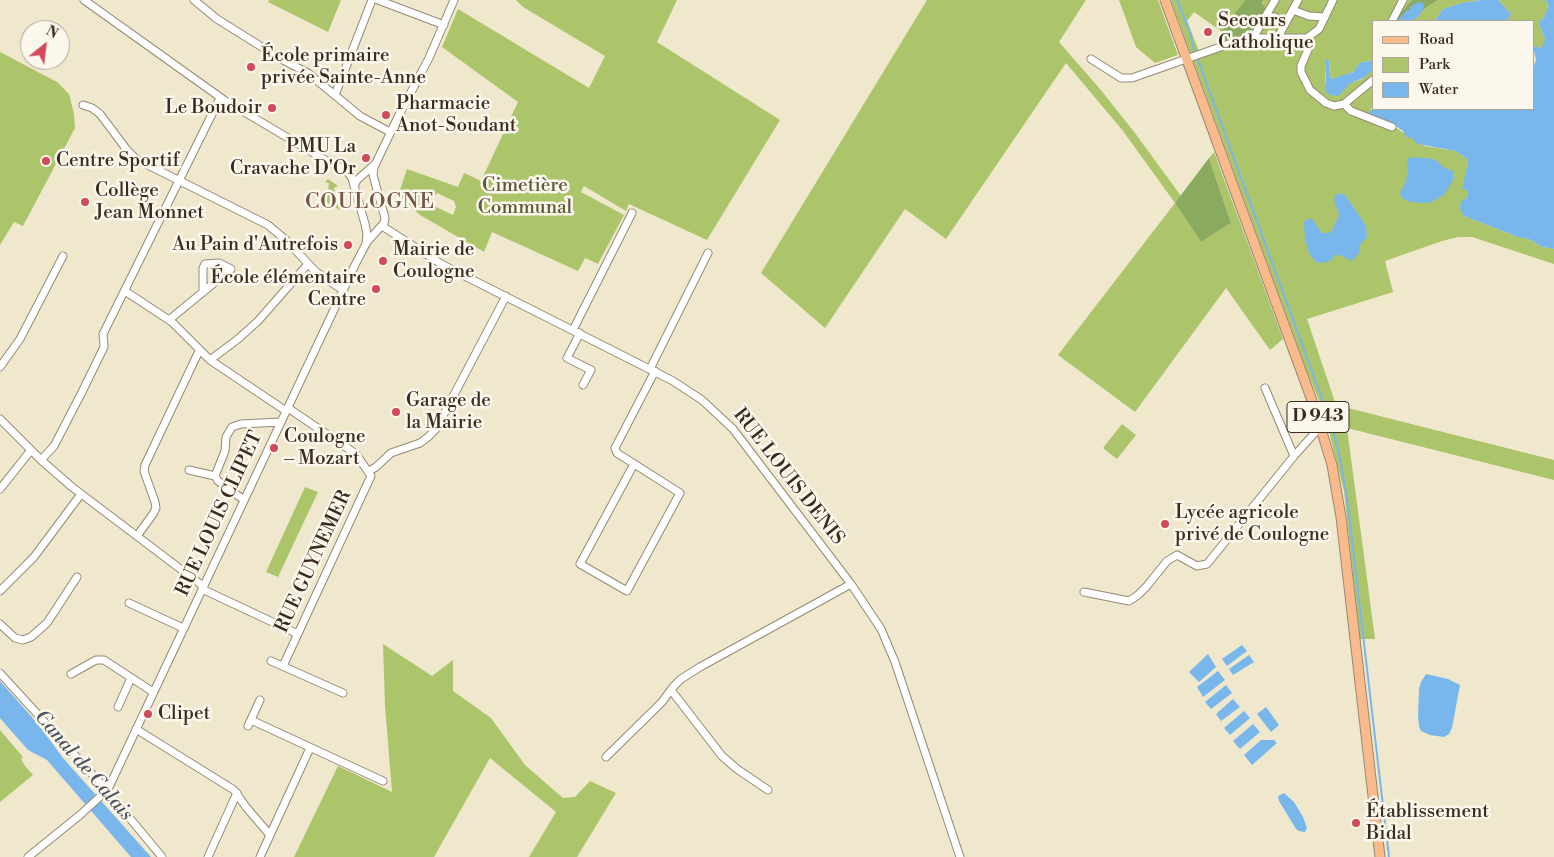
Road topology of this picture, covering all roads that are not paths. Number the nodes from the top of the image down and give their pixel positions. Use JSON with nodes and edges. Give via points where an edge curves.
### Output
{"nodes":[{"id":1,"x":84,"y":0,"type":"edge"},
{"id":2,"x":194,"y":0,"type":"edge"},
{"id":3,"x":372,"y":0,"type":"edge"},
{"id":4,"x":378,"y":0,"type":"edge"},
{"id":5,"x":454,"y":0,"type":"edge"},
{"id":6,"x":1165,"y":0,"type":"edge"},
{"id":7,"x":1276,"y":0,"type":"edge"},
{"id":8,"x":1298,"y":0,"type":"edge"},
{"id":9,"x":1333,"y":0,"type":"edge"},
{"id":10,"x":1403,"y":0,"type":"edge"},
{"id":11,"x":1293,"y":10,"type":"junction"},
{"id":12,"x":1325,"y":17,"type":"junction"},
{"id":13,"x":1393,"y":20,"type":"edge"},
{"id":14,"x":1262,"y":24,"type":"junction"},
{"id":15,"x":444,"y":25,"type":"junction"},
{"id":16,"x":1282,"y":29,"type":"junction"},
{"id":17,"x":1253,"y":38,"type":"junction"},
{"id":18,"x":1277,"y":39,"type":"junction"},
{"id":19,"x":1309,"y":42,"type":"junction"},
{"id":20,"x":1186,"y":58,"type":"junction"},
{"id":21,"x":1090,"y":59,"type":"dead end"},
{"id":22,"x":1372,"y":81,"type":"edge"},
{"id":23,"x":336,"y":95,"type":"junction"},
{"id":24,"x":220,"y":98,"type":"junction"},
{"id":25,"x":1344,"y":104,"type":"junction"},
{"id":26,"x":83,"y":105,"type":"dead end"},
{"id":27,"x":1392,"y":127,"type":"dead end"},
{"id":28,"x":390,"y":132,"type":"junction"},
{"id":29,"x":377,"y":160,"type":"junction"},
{"id":30,"x":361,"y":177,"type":"junction"},
{"id":31,"x":179,"y":181,"type":"junction"},
{"id":32,"x":374,"y":181,"type":"junction"},
{"id":33,"x":354,"y":186,"type":"junction"},
{"id":34,"x":632,"y":213,"type":"dead end"},
{"id":35,"x":365,"y":224,"type":"junction"},
{"id":36,"x":380,"y":227,"type":"junction"},
{"id":37,"x":365,"y":246,"type":"junction"},
{"id":38,"x":708,"y":253,"type":"dead end"},
{"id":39,"x":63,"y":256,"type":"dead end"},
{"id":40,"x":308,"y":264,"type":"junction"},
{"id":41,"x":343,"y":290,"type":"junction"},
{"id":42,"x":125,"y":291,"type":"junction"},
{"id":43,"x":203,"y":292,"type":"junction"},
{"id":44,"x":506,"y":296,"type":"junction"},
{"id":45,"x":169,"y":320,"type":"junction"},
{"id":46,"x":576,"y":332,"type":"junction"},
{"id":47,"x":199,"y":351,"type":"junction"},
{"id":48,"x":210,"y":360,"type":"junction"},
{"id":49,"x":0,"y":366,"type":"edge"},
{"id":50,"x":652,"y":370,"type":"junction"},
{"id":51,"x":583,"y":385,"type":"dead end"},
{"id":52,"x":1265,"y":388,"type":"dead end"},
{"id":53,"x":287,"y":409,"type":"junction"},
{"id":54,"x":0,"y":419,"type":"edge"},
{"id":55,"x":1333,"y":420,"type":"dead end"},
{"id":56,"x":281,"y":422,"type":"junction"},
{"id":57,"x":1321,"y":426,"type":"junction"},
{"id":58,"x":31,"y":450,"type":"junction"},
{"id":59,"x":1294,"y":456,"type":"junction"},
{"id":60,"x":41,"y":460,"type":"junction"},
{"id":61,"x":634,"y":464,"type":"junction"},
{"id":62,"x":189,"y":470,"type":"dead end"},
{"id":63,"x":369,"y":471,"type":"junction"},
{"id":64,"x":215,"y":476,"type":"junction"},
{"id":65,"x":0,"y":489,"type":"edge"},
{"id":66,"x":81,"y":494,"type":"junction"},
{"id":67,"x":244,"y":500,"type":"junction"},
{"id":68,"x":137,"y":536,"type":"junction"},
{"id":69,"x":77,"y":577,"type":"dead end"},
{"id":70,"x":851,"y":584,"type":"junction"},
{"id":71,"x":203,"y":587,"type":"junction"},
{"id":72,"x":0,"y":591,"type":"edge"},
{"id":73,"x":1084,"y":592,"type":"dead end"},
{"id":74,"x":129,"y":603,"type":"dead end"},
{"id":75,"x":0,"y":624,"type":"edge"},
{"id":76,"x":184,"y":628,"type":"junction"},
{"id":77,"x":298,"y":634,"type":"junction"},
{"id":78,"x":271,"y":661,"type":"dead end"},
{"id":79,"x":283,"y":666,"type":"junction"},
{"id":80,"x":0,"y":674,"type":"edge"},
{"id":81,"x":71,"y":674,"type":"dead end"},
{"id":82,"x":131,"y":678,"type":"junction"},
{"id":83,"x":671,"y":690,"type":"junction"},
{"id":84,"x":153,"y":692,"type":"junction"},
{"id":85,"x":343,"y":693,"type":"dead end"},
{"id":86,"x":260,"y":700,"type":"dead end"},
{"id":87,"x":118,"y":707,"type":"dead end"},
{"id":88,"x":136,"y":729,"type":"junction"},
{"id":89,"x":310,"y":748,"type":"junction"},
{"id":90,"x":606,"y":757,"type":"dead end"},
{"id":91,"x":382,"y":781,"type":"dead end"},
{"id":92,"x":768,"y":790,"type":"dead end"},
{"id":93,"x":105,"y":792,"type":"junction"},
{"id":94,"x":237,"y":793,"type":"junction"},
{"id":95,"x":270,"y":835,"type":"junction"},
{"id":96,"x":32,"y":856,"type":"edge"},
{"id":97,"x":162,"y":857,"type":"edge"},
{"id":98,"x":208,"y":857,"type":"edge"},
{"id":99,"x":260,"y":857,"type":"edge"},
{"id":100,"x":960,"y":857,"type":"edge"},
{"id":101,"x":1380,"y":857,"type":"edge"}],
"edges":[{"from":1,"to":24,"type":"street","name":"RUE LOUIS CLIPET"},
{"from":2,"to":23,"type":"street","via":[[217,19],[308,73]]},
{"from":3,"to":23,"type":"street"},
{"from":4,"to":15,"type":"street"},
{"from":5,"to":15,"type":"street"},
{"from":6,"to":20,"type":"main road","number":"D 943"},
{"from":7,"to":14,"type":"street"},
{"from":8,"to":11,"type":"street"},
{"from":9,"to":12,"type":"street"},
{"from":10,"to":13,"type":"street"},
{"from":11,"to":12,"type":"street"},
{"from":11,"to":16,"type":"street"},
{"from":12,"to":19,"type":"street"},
{"from":14,"to":16,"type":"street","via":[[1275,17],[1282,24]]},
{"from":14,"to":17,"type":"street"},
{"from":15,"to":28,"type":"street"},
{"from":16,"to":18,"type":"street"},
{"from":17,"to":18,"type":"street"},
{"from":17,"to":20,"type":"street"},
{"from":18,"to":19,"type":"street"},
{"from":19,"to":25,"type":"street","via":[[1301,72],[1310,90],[1326,103],[1334,106]]},
{"from":20,"to":21,"type":"street","via":[[1132,78],[1121,78]]},
{"from":20,"to":57,"type":"main road","number":"D 943"},
{"from":22,"to":25,"type":"street"},
{"from":23,"to":28,"type":"street","via":[[360,116]]},
{"from":24,"to":31,"type":"street"},
{"from":24,"to":33,"type":"street","name":"RUE LOUIS CLIPET","via":[[326,161],[344,168]]},
{"from":25,"to":27,"type":"street","via":[[1350,110]]},
{"from":26,"to":31,"type":"street","via":[[100,114],[136,159]]},
{"from":28,"to":29,"type":"street"},
{"from":29,"to":30,"type":"street"},
{"from":29,"to":32,"type":"street"},
{"from":30,"to":32,"type":"street"},
{"from":30,"to":33,"type":"street"},
{"from":31,"to":40,"type":"street","via":[[268,226]]},
{"from":31,"to":42,"type":"street"},
{"from":32,"to":36,"type":"street","via":[[385,218]]},
{"from":33,"to":35,"type":"street","name":"RUE LOUIS CLIPET"},
{"from":34,"to":46,"type":"street"},
{"from":35,"to":36,"type":"street","name":"RUE LOUIS DENIS","via":[[371,229]]},
{"from":35,"to":37,"type":"street","name":"RUE LOUIS CLIPET"},
{"from":36,"to":37,"type":"street","name":"RUE LOUIS CLIPET"},
{"from":36,"to":44,"type":"street","name":"RUE LOUIS DENIS","via":[[435,260]]},
{"from":37,"to":41,"type":"street","name":"RUE LOUIS CLIPET"},
{"from":38,"to":50,"type":"street"},
{"from":39,"to":49,"type":"street","via":[[20,339]]},
{"from":40,"to":41,"type":"street"},
{"from":40,"to":48,"type":"street","via":[[258,321]]},
{"from":41,"to":53,"type":"street","name":"RUE LOUIS CLIPET"},
{"from":42,"to":45,"type":"street"},
{"from":42,"to":60,"type":"street","via":[[103,334],[103,350],[54,446]]},
{"from":43,"to":43,"type":"street","via":[[205,264],[220,263],[231,269]]},
{"from":43,"to":45,"type":"street"},
{"from":44,"to":46,"type":"street","name":"RUE LOUIS DENIS"},
{"from":44,"to":63,"type":"street","via":[[436,429],[420,442],[391,454]]},
{"from":45,"to":47,"type":"street"},
{"from":46,"to":50,"type":"street","name":"RUE LOUIS DENIS"},
{"from":46,"to":51,"type":"street","via":[[567,358],[591,370]]},
{"from":47,"to":48,"type":"street"},
{"from":47,"to":68,"type":"street","via":[[145,465],[156,508]]},
{"from":48,"to":53,"type":"street"},
{"from":50,"to":61,"type":"street","via":[[616,448],[617,453]]},
{"from":50,"to":70,"type":"street","name":"RUE LOUIS DENIS","via":[[695,395],[733,429]]},
{"from":52,"to":59,"type":"street"},
{"from":53,"to":56,"type":"street","name":"RUE LOUIS CLIPET"},
{"from":53,"to":63,"type":"street","via":[[353,451]]},
{"from":54,"to":58,"type":"street"},
{"from":55,"to":57,"type":"street"},
{"from":56,"to":64,"type":"street","via":[[241,424],[232,428],[226,436],[225,451]]},
{"from":56,"to":67,"type":"street","name":"RUE LOUIS CLIPET"},
{"from":57,"to":59,"type":"street"},
{"from":57,"to":101,"type":"main road","number":"D 943","via":[[1340,509]]},
{"from":58,"to":60,"type":"street"},
{"from":58,"to":65,"type":"street"},
{"from":59,"to":73,"type":"street","via":[[1207,564],[1197,566],[1177,555],[1128,601]]},
{"from":60,"to":66,"type":"street"},
{"from":61,"to":61,"type":"street","via":[[680,493],[627,591],[580,564]]},
{"from":62,"to":64,"type":"street"},
{"from":63,"to":77,"type":"street","name":"RUE GUYNEMER","via":[[369,484]]},
{"from":64,"to":67,"type":"street"},
{"from":66,"to":68,"type":"street"},
{"from":66,"to":72,"type":"street","via":[[34,557]]},
{"from":67,"to":71,"type":"street","name":"RUE LOUIS CLIPET"},
{"from":68,"to":71,"type":"street"},
{"from":69,"to":75,"type":"street","via":[[47,623],[31,637],[15,638]]},
{"from":70,"to":83,"type":"street","via":[[700,667],[678,681]]},
{"from":70,"to":100,"type":"street","name":"RUE LOUIS DENIS","via":[[890,649]]},
{"from":71,"to":76,"type":"street","name":"RUE LOUIS CLIPET"},
{"from":71,"to":77,"type":"street"},
{"from":74,"to":76,"type":"street"},
{"from":76,"to":84,"type":"street","name":"RUE LOUIS CLIPET"},
{"from":77,"to":79,"type":"street","name":"RUE GUYNEMER"},
{"from":78,"to":79,"type":"street"},
{"from":79,"to":85,"type":"street"},
{"from":80,"to":93,"type":"street"},
{"from":81,"to":82,"type":"street","via":[[101,660]]},
{"from":82,"to":84,"type":"street"},
{"from":82,"to":87,"type":"street"},
{"from":83,"to":90,"type":"street"},
{"from":83,"to":92,"type":"street","via":[[725,759]]},
{"from":84,"to":88,"type":"street","name":"RUE LOUIS CLIPET"},
{"from":86,"to":89,"type":"street","via":[[249,723]]},
{"from":88,"to":93,"type":"street","name":"RUE LOUIS CLIPET"},
{"from":88,"to":94,"type":"street"},
{"from":89,"to":91,"type":"street"},
{"from":89,"to":95,"type":"street"},
{"from":93,"to":96,"type":"street"},
{"from":93,"to":97,"type":"street"},
{"from":94,"to":95,"type":"street"},
{"from":94,"to":98,"type":"street"},
{"from":95,"to":99,"type":"street"}]}
